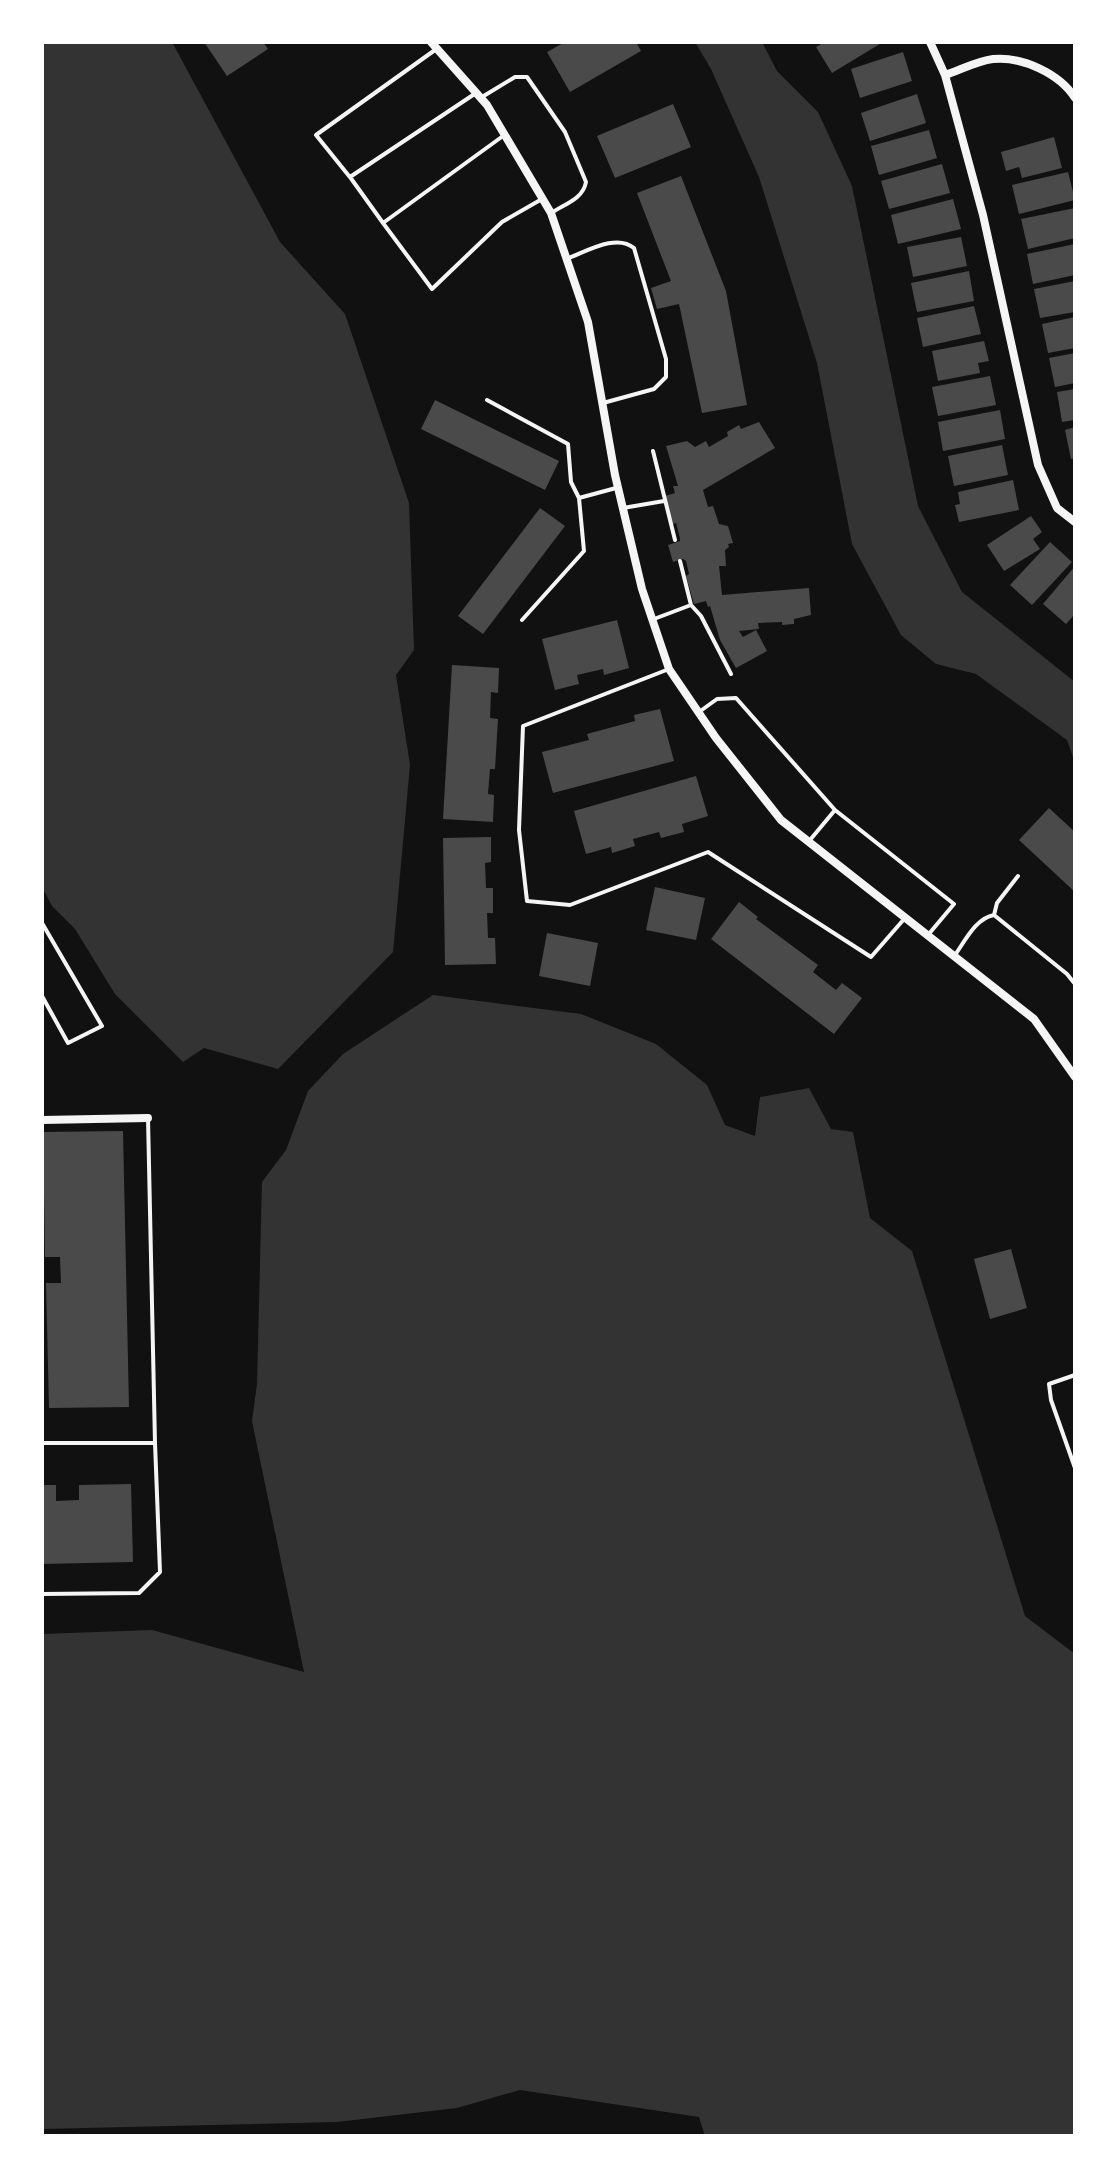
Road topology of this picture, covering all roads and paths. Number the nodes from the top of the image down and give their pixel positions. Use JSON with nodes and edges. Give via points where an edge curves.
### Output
{"nodes":[{"id":1,"x":930,"y":42,"type":"edge"},
{"id":2,"x":434,"y":45,"type":"edge"},
{"id":3,"x":945,"y":75,"type":"junction"},
{"id":4,"x":479,"y":95,"type":"junction"},
{"id":5,"x":1075,"y":98,"type":"edge"},
{"id":6,"x":505,"y":134,"type":"junction"},
{"id":7,"x":350,"y":177,"type":"junction"},
{"id":8,"x":542,"y":199,"type":"junction"},
{"id":9,"x":551,"y":213,"type":"junction"},
{"id":10,"x":383,"y":223,"type":"junction"},
{"id":11,"x":566,"y":259,"type":"junction"},
{"id":12,"x":487,"y":400,"type":"dead end"},
{"id":13,"x":603,"y":403,"type":"junction"},
{"id":14,"x":653,"y":451,"type":"dead end"},
{"id":15,"x":618,"y":487,"type":"junction"},
{"id":16,"x":579,"y":498,"type":"junction"},
{"id":17,"x":665,"y":500,"type":"junction"},
{"id":18,"x":623,"y":508,"type":"junction"},
{"id":19,"x":1075,"y":522,"type":"edge"},
{"id":20,"x":675,"y":540,"type":"dead end"},
{"id":21,"x":680,"y":561,"type":"dead end"},
{"id":22,"x":691,"y":605,"type":"junction"},
{"id":23,"x":522,"y":620,"type":"dead end"},
{"id":24,"x":652,"y":620,"type":"junction"},
{"id":25,"x":669,"y":669,"type":"junction"},
{"id":26,"x":731,"y":674,"type":"dead end"},
{"id":27,"x":699,"y":712,"type":"junction"},
{"id":28,"x":835,"y":810,"type":"junction"},
{"id":29,"x":808,"y":842,"type":"junction"},
{"id":30,"x":1018,"y":876,"type":"dead end"},
{"id":31,"x":994,"y":915,"type":"junction"},
{"id":32,"x":906,"y":917,"type":"junction"},
{"id":33,"x":42,"y":923,"type":"edge"},
{"id":34,"x":928,"y":935,"type":"junction"},
{"id":35,"x":955,"y":955,"type":"junction"},
{"id":36,"x":1075,"y":984,"type":"edge"},
{"id":37,"x":42,"y":996,"type":"edge"},
{"id":38,"x":1075,"y":1077,"type":"edge"},
{"id":39,"x":148,"y":1118,"type":"joint"},
{"id":40,"x":42,"y":1120,"type":"edge"},
{"id":41,"x":1075,"y":1375,"type":"edge"},
{"id":42,"x":42,"y":1443,"type":"edge"},
{"id":43,"x":155,"y":1443,"type":"junction"},
{"id":44,"x":1075,"y":1447,"type":"edge"},
{"id":45,"x":1068,"y":1450,"type":"junction"},
{"id":46,"x":1075,"y":1468,"type":"edge"},
{"id":47,"x":42,"y":1594,"type":"edge"}],
"edges":[{"from":1,"to":3,"type":"street"},
{"from":2,"to":4,"type":"street"},
{"from":2,"to":7,"type":"lane","via":[[316,135]]},
{"from":3,"to":5,"type":"street","via":[[993,59],[1013,61],[1056,77]]},
{"from":3,"to":19,"type":"street","via":[[983,215],[1038,465],[1057,508]]},
{"from":4,"to":6,"type":"street"},
{"from":4,"to":7,"type":"lane"},
{"from":4,"to":9,"type":"lane","via":[[515,77],[527,77],[565,132],[585,188]]},
{"from":6,"to":8,"type":"street"},
{"from":6,"to":10,"type":"lane"},
{"from":7,"to":10,"type":"lane"},
{"from":8,"to":9,"type":"street"},
{"from":8,"to":10,"type":"lane","via":[[502,222],[432,289]]},
{"from":9,"to":11,"type":"street"},
{"from":11,"to":13,"type":"street","via":[[588,322]]},
{"from":11,"to":13,"type":"lane","via":[[613,242],[634,248],[666,359],[666,377],[654,389]]},
{"from":12,"to":16,"type":"lane","via":[[568,444],[571,482]]},
{"from":13,"to":15,"type":"street"},
{"from":14,"to":17,"type":"lane"},
{"from":15,"to":16,"type":"lane"},
{"from":15,"to":18,"type":"street"},
{"from":16,"to":23,"type":"lane","via":[[584,551]]},
{"from":17,"to":18,"type":"lane"},
{"from":17,"to":20,"type":"lane"},
{"from":18,"to":24,"type":"street"},
{"from":21,"to":22,"type":"lane"},
{"from":22,"to":24,"type":"lane"},
{"from":22,"to":26,"type":"lane"},
{"from":24,"to":25,"type":"street"},
{"from":25,"to":27,"type":"street"},
{"from":25,"to":32,"type":"lane","via":[[523,726],[519,830],[527,901],[570,905],[708,852],[871,957]]},
{"from":27,"to":28,"type":"lane","via":[[717,699],[736,698]]},
{"from":27,"to":29,"type":"street","via":[[781,820]]},
{"from":28,"to":29,"type":"lane"},
{"from":28,"to":34,"type":"lane","via":[[954,904]]},
{"from":29,"to":32,"type":"street"},
{"from":30,"to":31,"type":"lane"},
{"from":31,"to":35,"type":"lane","via":[[979,922]]},
{"from":31,"to":36,"type":"lane"},
{"from":32,"to":34,"type":"street"},
{"from":33,"to":37,"type":"lane","via":[[102,1026],[68,1043]]},
{"from":34,"to":35,"type":"street"},
{"from":35,"to":38,"type":"street","via":[[1034,1019]]},
{"from":39,"to":40,"type":"street"},
{"from":39,"to":43,"type":"lane"},
{"from":41,"to":45,"type":"lane","via":[[1049,1384]]},
{"from":42,"to":43,"type":"lane"},
{"from":43,"to":47,"type":"lane","via":[[160,1572],[139,1593]]},
{"from":44,"to":45,"type":"lane"},
{"from":45,"to":46,"type":"lane"}]}
